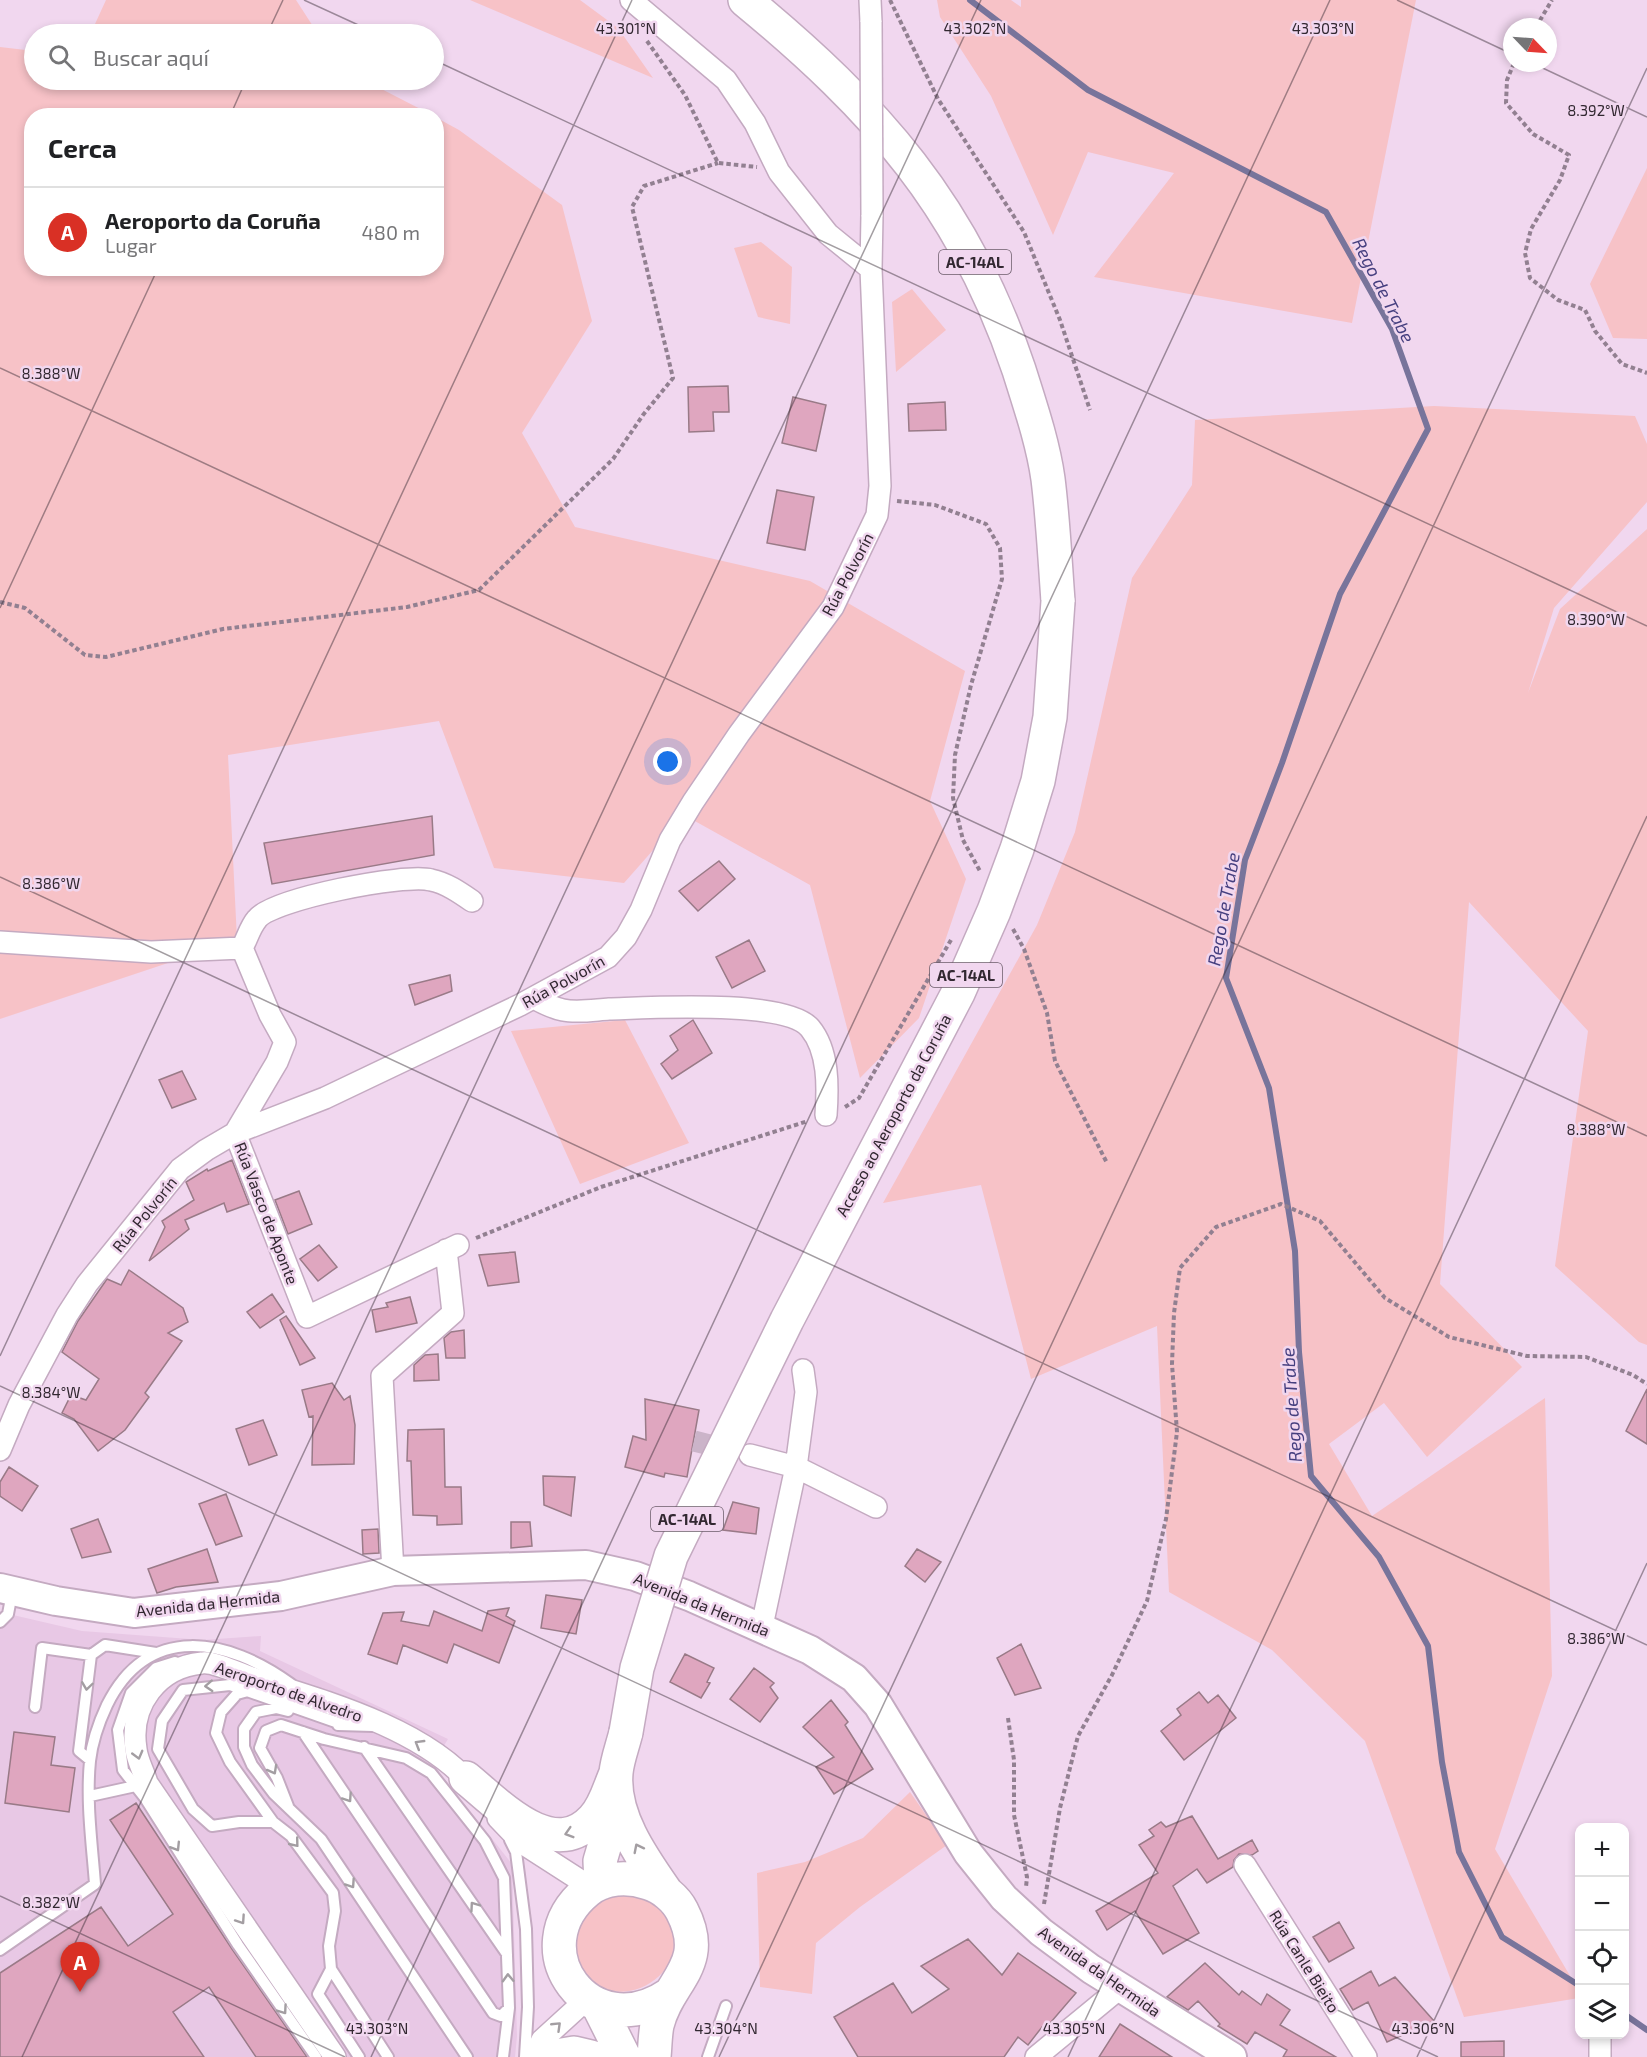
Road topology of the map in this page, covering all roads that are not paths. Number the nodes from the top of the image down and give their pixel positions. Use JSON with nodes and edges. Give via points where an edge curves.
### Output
{"nodes":[{"id":1,"x":631,"y":0,"type":"edge"},
{"id":2,"x":746,"y":0,"type":"edge"},
{"id":3,"x":870,"y":0,"type":"edge"},
{"id":4,"x":871,"y":269,"type":"junction"},
{"id":5,"x":472,"y":901,"type":"dead end"},
{"id":6,"x":0,"y":942,"type":"edge"},
{"id":7,"x":242,"y":948,"type":"junction"},
{"id":8,"x":534,"y":998,"type":"junction"},
{"id":9,"x":826,"y":1115,"type":"road end"},
{"id":10,"x":235,"y":1133,"type":"junction"},
{"id":11,"x":803,"y":1370,"type":"dead end"},
{"id":12,"x":0,"y":1450,"type":"edge"},
{"id":13,"x":750,"y":1455,"type":"tunnel mouth"},
{"id":14,"x":796,"y":1467,"type":"junction"},
{"id":15,"x":876,"y":1507,"type":"dead end"},
{"id":16,"x":393,"y":1571,"type":"junction"},
{"id":17,"x":6,"y":1589,"type":"edge"},
{"id":18,"x":0,"y":1622,"type":"edge"},
{"id":19,"x":762,"y":1626,"type":"junction"},
{"id":20,"x":156,"y":1653,"type":"junction"},
{"id":21,"x":91,"y":1655,"type":"junction"},
{"id":22,"x":275,"y":1685,"type":"junction"},
{"id":23,"x":250,"y":1691,"type":"junction"},
{"id":24,"x":306,"y":1695,"type":"junction"},
{"id":25,"x":35,"y":1707,"type":"dead end"},
{"id":26,"x":345,"y":1725,"type":"junction"},
{"id":27,"x":386,"y":1726,"type":"junction"},
{"id":28,"x":303,"y":1732,"type":"junction"},
{"id":29,"x":364,"y":1747,"type":"junction"},
{"id":30,"x":90,"y":1760,"type":"junction"},
{"id":31,"x":466,"y":1778,"type":"junction"},
{"id":32,"x":617,"y":1787,"type":"junction"},
{"id":33,"x":142,"y":1789,"type":"junction"},
{"id":34,"x":90,"y":1796,"type":"junction"},
{"id":35,"x":288,"y":1806,"type":"junction"},
{"id":36,"x":273,"y":1822,"type":"junction"},
{"id":37,"x":502,"y":1822,"type":"junction"},
{"id":38,"x":1245,"y":1865,"type":"dead end"},
{"id":39,"x":596,"y":1885,"type":"junction"},
{"id":40,"x":666,"y":1892,"type":"junction"},
{"id":41,"x":0,"y":1950,"type":"edge"},
{"id":42,"x":507,"y":1954,"type":"junction"},
{"id":43,"x":331,"y":1969,"type":"junction"},
{"id":44,"x":1120,"y":1988,"type":"junction"},
{"id":45,"x":670,"y":1994,"type":"junction"},
{"id":46,"x":592,"y":2002,"type":"junction"},
{"id":47,"x":726,"y":2006,"type":"dead end"},
{"id":48,"x":509,"y":2008,"type":"junction"},
{"id":49,"x":1600,"y":2039,"type":"edge"},
{"id":50,"x":316,"y":2057,"type":"edge"},
{"id":51,"x":335,"y":2057,"type":"edge"},
{"id":52,"x":358,"y":2057,"type":"edge"},
{"id":53,"x":388,"y":2057,"type":"edge"},
{"id":54,"x":467,"y":2057,"type":"edge"},
{"id":55,"x":503,"y":2057,"type":"edge"},
{"id":56,"x":525,"y":2057,"type":"edge"},
{"id":57,"x":534,"y":2057,"type":"edge"},
{"id":58,"x":550,"y":2057,"type":"edge"},
{"id":59,"x":591,"y":2057,"type":"edge"},
{"id":60,"x":624,"y":2057,"type":"edge"},
{"id":61,"x":654,"y":2057,"type":"edge"},
{"id":62,"x":708,"y":2057,"type":"edge"},
{"id":63,"x":1036,"y":2057,"type":"edge"},
{"id":64,"x":1232,"y":2057,"type":"edge"},
{"id":65,"x":1366,"y":2057,"type":"edge"},
{"id":66,"x":1600,"y":2057,"type":"edge"}],
"edges":[{"from":1,"to":4,"type":"street","via":[[726,80],[755,123],[779,172],[828,234]]},
{"from":2,"to":32,"type":"highway","name":"Acceso ao Aeroporto da Coruña","number":"AC-14AL","bridge":true,"via":[[802,47],[886,132],[950,218],[979,268],[1004,324],[1028,397],[1048,478],[1058,601],[1050,717],[1038,781],[1017,849],[958,993],[792,1309],[671,1556],[637,1668]]},
{"from":3,"to":4,"type":"street","name":"Rúa Polvorín","bridge":true},
{"from":4,"to":8,"type":"street","name":"Rúa Polvorín","via":[[878,515],[833,607],[739,734],[670,840],[626,937],[608,957]]},
{"from":5,"to":7,"type":"street","via":[[429,879],[344,889],[275,906],[257,919]]},
{"from":6,"to":7,"type":"street","via":[[151,952]]},
{"from":7,"to":10,"type":"street","name":"Rúa Vasco de Aponte","via":[[285,1042]]},
{"from":8,"to":9,"type":"street","via":[[565,1011],[697,1007],[777,1012],[796,1017],[809,1026],[821,1046],[828,1089]]},
{"from":8,"to":10,"type":"street","name":"Rúa Polvorín","via":[[326,1098]]},
{"from":10,"to":12,"type":"street","name":"Rúa Polvorín","via":[[180,1170],[87,1284],[49,1345]]},
{"from":10,"to":16,"type":"street","name":"Rúa Vasco de Aponte","via":[[307,1317],[452,1248],[453,1313],[382,1376]]},
{"from":11,"to":14,"type":"street","via":[[806,1392]]},
{"from":13,"to":14,"type":"street"},
{"from":14,"to":15,"type":"street"},
{"from":14,"to":19,"type":"street"},
{"from":16,"to":17,"type":"street","name":"Avenida da Hermida","via":[[281,1596],[134,1613]]},
{"from":16,"to":19,"type":"street","name":"Avenida da Hermida","via":[[586,1565],[635,1576]]},
{"from":17,"to":18,"type":"lane","via":[[8,1614]]},
{"from":19,"to":44,"type":"street","name":"Avenida da Hermida","via":[[854,1678],[878,1705],[968,1853],[1004,1898],[1031,1923]]},
{"from":20,"to":21,"type":"lane","via":[[105,1645]]},
{"from":20,"to":24,"type":"lane","via":[[210,1646],[266,1665]]},
{"from":20,"to":30,"type":"lane","via":[[138,1662],[117,1685],[100,1720]]},
{"from":21,"to":25,"type":"lane","via":[[42,1648]]},
{"from":21,"to":30,"type":"lane","one_way":true,"via":[[79,1751]]},
{"from":22,"to":23,"type":"lane"},
{"from":22,"to":24,"type":"street","name":"Aeroporto de Alvedro"},
{"from":22,"to":33,"type":"street","name":"Aeroporto de Alvedro","one_way":true,"via":[[204,1662],[164,1675],[147,1694],[135,1719]]},
{"from":23,"to":26,"type":"lane"},
{"from":23,"to":36,"type":"lane","via":[[237,1694],[221,1712],[216,1733],[230,1762]]},
{"from":23,"to":36,"type":"lane","one_way":true,"via":[[230,1685],[183,1690],[162,1721],[158,1749],[193,1809],[212,1826]]},
{"from":24,"to":27,"type":"street","name":"Aeroporto de Alvedro"},
{"from":26,"to":27,"type":"lane"},
{"from":26,"to":35,"type":"lane","via":[[276,1708],[256,1712],[244,1729],[244,1747],[252,1765]]},
{"from":31,"to":27,"type":"street","name":"Aeroporto de Alvedro","one_way":true,"via":[[421,1744]]},
{"from":28,"to":29,"type":"lane"},
{"from":28,"to":35,"type":"lane","one_way":true,"via":[[280,1725],[266,1731],[260,1748]]},
{"from":28,"to":48,"type":"lane","one_way":true,"via":[[494,2013],[501,2016]]},
{"from":42,"to":29,"type":"lane","one_way":true},
{"from":29,"to":42,"type":"lane","via":[[406,1758],[431,1773],[485,1841],[504,1878]]},
{"from":30,"to":34,"type":"lane"},
{"from":32,"to":31,"type":"highway","number":"AC-14AL","one_way":true,"via":[[593,1819],[581,1829],[559,1836],[516,1819]]},
{"from":31,"to":37,"type":"street","name":"Aeroporto de Alvedro"},
{"from":32,"to":39,"type":"highway","name":"Acceso ao Aeroporto da Coruña","number":"AC-14AL"},
{"from":40,"to":32,"type":"highway","one_way":true,"via":[[638,1850]]},
{"from":33,"to":34,"type":"lane"},
{"from":33,"to":50,"type":"lane","one_way":true,"via":[[238,1945]]},
{"from":33,"to":51,"type":"street","name":"Aeroporto de Alvedro","one_way":true},
{"from":34,"to":41,"type":"lane","via":[[95,1884]]},
{"from":35,"to":54,"type":"lane","one_way":true,"via":[[321,1839]]},
{"from":36,"to":43,"type":"lane","one_way":true,"via":[[291,1836],[333,1893]]},
{"from":37,"to":39,"type":"street","name":"Aeroporto de Alvedro","via":[[522,1843]]},
{"from":37,"to":56,"type":"lane","via":[[516,1852],[526,1929]]},
{"from":38,"to":65,"type":"street","name":"Rúa Canle Bieito"},
{"from":39,"to":40,"type":"highway","via":[[635,1879]]},
{"from":39,"to":46,"type":"highway","via":[[577,1899],[566,1914],[560,1951],[573,1985]]},
{"from":40,"to":45,"type":"highway","via":[[688,1923],[692,1942],[682,1979]]},
{"from":48,"to":42,"type":"lane","one_way":true},
{"from":43,"to":52,"type":"lane","via":[[318,1994]]},
{"from":43,"to":53,"type":"lane"},
{"from":44,"to":63,"type":"street"},
{"from":44,"to":64,"type":"street","name":"Avenida da Hermida"},
{"from":45,"to":46,"type":"highway","via":[[654,2005],[636,2010],[616,2010]]},
{"from":45,"to":61,"type":"highway","via":[[657,2025]]},
{"from":57,"to":46,"type":"street","one_way":true,"via":[[542,2040]]},
{"from":46,"to":60,"type":"highway"},
{"from":47,"to":62,"type":"lane"},
{"from":48,"to":55,"type":"lane"},
{"from":49,"to":66,"type":"street"},
{"from":58,"to":59,"type":"highway","via":[[573,2053]]}]}
